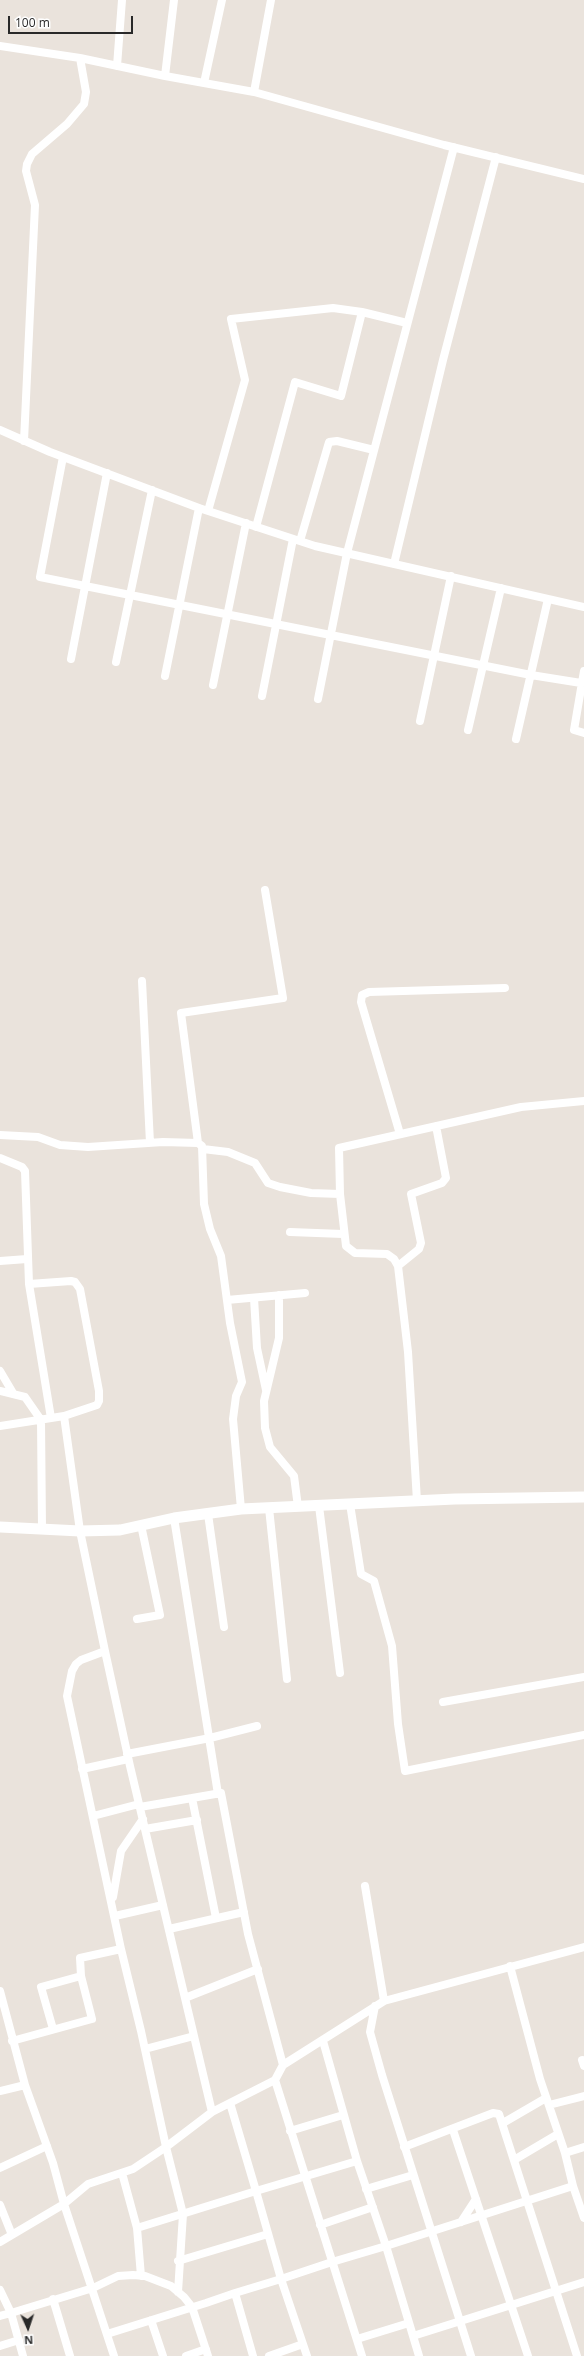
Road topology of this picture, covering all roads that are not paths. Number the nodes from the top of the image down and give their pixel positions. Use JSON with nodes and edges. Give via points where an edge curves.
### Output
{"nodes":[{"id":1,"x":122,"y":0,"type":"edge"},
{"id":2,"x":174,"y":0,"type":"edge"},
{"id":3,"x":222,"y":0,"type":"edge"},
{"id":4,"x":272,"y":0,"type":"edge"},
{"id":5,"x":0,"y":46,"type":"edge"},
{"id":6,"x":80,"y":58,"type":"junction"},
{"id":7,"x":117,"y":66,"type":"junction"},
{"id":8,"x":166,"y":76,"type":"junction"},
{"id":9,"x":204,"y":83,"type":"junction"},
{"id":10,"x":254,"y":92,"type":"junction"},
{"id":11,"x":454,"y":147,"type":"junction"},
{"id":12,"x":496,"y":157,"type":"junction"},
{"id":13,"x":584,"y":179,"type":"edge"},
{"id":14,"x":362,"y":312,"type":"junction"},
{"id":15,"x":407,"y":324,"type":"junction"},
{"id":16,"x":0,"y":430,"type":"edge"},
{"id":17,"x":24,"y":441,"type":"junction"},
{"id":18,"x":374,"y":450,"type":"junction"},
{"id":19,"x":63,"y":457,"type":"junction"},
{"id":20,"x":106,"y":473,"type":"junction"},
{"id":21,"x":152,"y":490,"type":"junction"},
{"id":22,"x":198,"y":508,"type":"junction"},
{"id":23,"x":208,"y":511,"type":"junction"},
{"id":24,"x":246,"y":524,"type":"junction"},
{"id":25,"x":256,"y":527,"type":"junction"},
{"id":26,"x":296,"y":540,"type":"junction"},
{"id":27,"x":347,"y":553,"type":"junction"},
{"id":28,"x":394,"y":564,"type":"junction"},
{"id":29,"x":451,"y":576,"type":"junction"},
{"id":30,"x":85,"y":586,"type":"junction"},
{"id":31,"x":501,"y":588,"type":"junction"},
{"id":32,"x":130,"y":595,"type":"junction"},
{"id":33,"x":548,"y":599,"type":"junction"},
{"id":34,"x":179,"y":605,"type":"junction"},
{"id":35,"x":584,"y":607,"type":"edge"},
{"id":36,"x":227,"y":615,"type":"junction"},
{"id":37,"x":276,"y":624,"type":"junction"},
{"id":38,"x":331,"y":635,"type":"junction"},
{"id":39,"x":434,"y":656,"type":"junction"},
{"id":40,"x":71,"y":658,"type":"dead end"},
{"id":41,"x":116,"y":662,"type":"dead end"},
{"id":42,"x":483,"y":666,"type":"junction"},
{"id":43,"x":584,"y":670,"type":"edge"},
{"id":44,"x":531,"y":675,"type":"junction"},
{"id":45,"x":164,"y":676,"type":"dead end"},
{"id":46,"x":581,"y":682,"type":"junction"},
{"id":47,"x":212,"y":685,"type":"dead end"},
{"id":48,"x":262,"y":696,"type":"dead end"},
{"id":49,"x":318,"y":699,"type":"dead end"},
{"id":50,"x":420,"y":721,"type":"dead end"},
{"id":51,"x":468,"y":730,"type":"dead end"},
{"id":52,"x":584,"y":733,"type":"edge"},
{"id":53,"x":516,"y":738,"type":"dead end"},
{"id":54,"x":265,"y":890,"type":"dead end"},
{"id":55,"x":142,"y":981,"type":"dead end"},
{"id":56,"x":505,"y":988,"type":"dead end"},
{"id":57,"x":584,"y":1101,"type":"edge"},
{"id":58,"x":436,"y":1126,"type":"junction"},
{"id":59,"x":400,"y":1134,"type":"junction"},
{"id":60,"x":0,"y":1135,"type":"edge"},
{"id":61,"x":150,"y":1143,"type":"junction"},
{"id":62,"x":201,"y":1146,"type":"junction"},
{"id":63,"x":0,"y":1158,"type":"edge"},
{"id":64,"x":340,"y":1194,"type":"junction"},
{"id":65,"x":290,"y":1232,"type":"dead end"},
{"id":66,"x":343,"y":1234,"type":"junction"},
{"id":67,"x":27,"y":1259,"type":"junction"},
{"id":68,"x":0,"y":1261,"type":"edge"},
{"id":69,"x":398,"y":1266,"type":"junction"},
{"id":70,"x":29,"y":1284,"type":"junction"},
{"id":71,"x":305,"y":1293,"type":"dead end"},
{"id":72,"x":279,"y":1295,"type":"junction"},
{"id":73,"x":254,"y":1298,"type":"junction"},
{"id":74,"x":227,"y":1300,"type":"junction"},
{"id":75,"x":0,"y":1371,"type":"edge"},
{"id":76,"x":0,"y":1391,"type":"edge"},
{"id":77,"x":266,"y":1391,"type":"junction"},
{"id":78,"x":13,"y":1393,"type":"junction"},
{"id":79,"x":64,"y":1416,"type":"junction"},
{"id":80,"x":51,"y":1418,"type":"junction"},
{"id":81,"x":41,"y":1420,"type":"junction"},
{"id":82,"x":0,"y":1426,"type":"edge"},
{"id":83,"x":584,"y":1497,"type":"edge"},
{"id":84,"x":417,"y":1501,"type":"junction"},
{"id":85,"x":350,"y":1504,"type":"junction"},
{"id":86,"x":319,"y":1506,"type":"junction"},
{"id":87,"x":298,"y":1507,"type":"junction"},
{"id":88,"x":269,"y":1508,"type":"junction"},
{"id":89,"x":240,"y":1509,"type":"junction"},
{"id":90,"x":208,"y":1514,"type":"junction"},
{"id":91,"x":174,"y":1518,"type":"junction"},
{"id":92,"x":142,"y":1525,"type":"junction"},
{"id":93,"x":0,"y":1527,"type":"edge"},
{"id":94,"x":42,"y":1529,"type":"junction"},
{"id":95,"x":80,"y":1531,"type":"junction"},
{"id":96,"x":137,"y":1619,"type":"dead end"},
{"id":97,"x":224,"y":1627,"type":"dead end"},
{"id":98,"x":105,"y":1650,"type":"junction"},
{"id":99,"x":340,"y":1673,"type":"dead end"},
{"id":100,"x":584,"y":1677,"type":"edge"},
{"id":101,"x":287,"y":1679,"type":"dead end"},
{"id":102,"x":443,"y":1702,"type":"dead end"},
{"id":103,"x":257,"y":1726,"type":"dead end"},
{"id":104,"x":584,"y":1735,"type":"edge"},
{"id":105,"x":210,"y":1738,"type":"junction"},
{"id":106,"x":128,"y":1757,"type":"junction"},
{"id":107,"x":82,"y":1769,"type":"junction"},
{"id":108,"x":218,"y":1794,"type":"junction"},
{"id":109,"x":192,"y":1798,"type":"junction"},
{"id":110,"x":139,"y":1805,"type":"junction"},
{"id":111,"x":93,"y":1816,"type":"junction"},
{"id":112,"x":142,"y":1819,"type":"junction"},
{"id":113,"x":197,"y":1820,"type":"junction"},
{"id":114,"x":145,"y":1829,"type":"junction"},
{"id":115,"x":365,"y":1886,"type":"dead end"},
{"id":116,"x":112,"y":1903,"type":"junction"},
{"id":117,"x":163,"y":1906,"type":"junction"},
{"id":118,"x":244,"y":1912,"type":"junction"},
{"id":119,"x":115,"y":1916,"type":"junction"},
{"id":120,"x":216,"y":1918,"type":"junction"},
{"id":121,"x":169,"y":1929,"type":"junction"},
{"id":122,"x":584,"y":1947,"type":"edge"},
{"id":123,"x":120,"y":1949,"type":"junction"},
{"id":124,"x":510,"y":1966,"type":"junction"},
{"id":125,"x":258,"y":1969,"type":"junction"},
{"id":126,"x":81,"y":1976,"type":"junction"},
{"id":127,"x":0,"y":1991,"type":"edge"},
{"id":128,"x":185,"y":1998,"type":"junction"},
{"id":129,"x":384,"y":2001,"type":"junction"},
{"id":130,"x":375,"y":2006,"type":"junction"},
{"id":131,"x":4,"y":2025,"type":"edge"},
{"id":132,"x":52,"y":2029,"type":"junction"},
{"id":133,"x":194,"y":2036,"type":"junction"},
{"id":134,"x":323,"y":2040,"type":"junction"},
{"id":135,"x":12,"y":2041,"type":"junction"},
{"id":136,"x":145,"y":2049,"type":"junction"},
{"id":137,"x":284,"y":2065,"type":"junction"},
{"id":138,"x":275,"y":2080,"type":"junction"},
{"id":139,"x":25,"y":2085,"type":"junction"},
{"id":140,"x":0,"y":2091,"type":"edge"},
{"id":141,"x":584,"y":2096,"type":"edge"},
{"id":142,"x":547,"y":2102,"type":"junction"},
{"id":143,"x":230,"y":2103,"type":"junction"},
{"id":144,"x":212,"y":2112,"type":"junction"},
{"id":145,"x":342,"y":2116,"type":"junction"},
{"id":146,"x":503,"y":2123,"type":"junction"},
{"id":147,"x":453,"y":2130,"type":"junction"},
{"id":148,"x":290,"y":2131,"type":"junction"},
{"id":149,"x":558,"y":2134,"type":"junction"},
{"id":150,"x":47,"y":2146,"type":"junction"},
{"id":151,"x":166,"y":2147,"type":"junction"},
{"id":152,"x":404,"y":2147,"type":"junction"},
{"id":153,"x":584,"y":2147,"type":"edge"},
{"id":154,"x":565,"y":2153,"type":"junction"},
{"id":155,"x":514,"y":2160,"type":"junction"},
{"id":156,"x":357,"y":2161,"type":"junction"},
{"id":157,"x":0,"y":2168,"type":"edge"},
{"id":158,"x":122,"y":2174,"type":"junction"},
{"id":159,"x":413,"y":2175,"type":"junction"},
{"id":160,"x":304,"y":2176,"type":"junction"},
{"id":161,"x":573,"y":2186,"type":"junction"},
{"id":162,"x":366,"y":2189,"type":"junction"},
{"id":163,"x":256,"y":2191,"type":"junction"},
{"id":164,"x":476,"y":2199,"type":"junction"},
{"id":165,"x":526,"y":2202,"type":"junction"},
{"id":166,"x":64,"y":2204,"type":"junction"},
{"id":167,"x":0,"y":2205,"type":"edge"},
{"id":168,"x":373,"y":2207,"type":"junction"},
{"id":169,"x":183,"y":2214,"type":"junction"},
{"id":170,"x":482,"y":2215,"type":"junction"},
{"id":171,"x":584,"y":2218,"type":"edge"},
{"id":172,"x":461,"y":2222,"type":"junction"},
{"id":173,"x":320,"y":2225,"type":"junction"},
{"id":174,"x":137,"y":2228,"type":"junction"},
{"id":175,"x":432,"y":2231,"type":"junction"},
{"id":176,"x":268,"y":2234,"type":"junction"},
{"id":177,"x":12,"y":2236,"type":"junction"},
{"id":178,"x":0,"y":2242,"type":"edge"},
{"id":179,"x":386,"y":2246,"type":"junction"},
{"id":180,"x":178,"y":2261,"type":"junction"},
{"id":181,"x":332,"y":2262,"type":"junction"},
{"id":182,"x":141,"y":2276,"type":"junction"},
{"id":183,"x":281,"y":2279,"type":"junction"},
{"id":184,"x":584,"y":2282,"type":"edge"},
{"id":185,"x":92,"y":2288,"type":"junction"},
{"id":186,"x":0,"y":2290,"type":"edge"},
{"id":187,"x":556,"y":2291,"type":"junction"},
{"id":188,"x":178,"y":2292,"type":"junction"},
{"id":189,"x":235,"y":2294,"type":"junction"},
{"id":190,"x":53,"y":2299,"type":"junction"},
{"id":191,"x":510,"y":2306,"type":"junction"},
{"id":192,"x":192,"y":2307,"type":"junction"},
{"id":193,"x":11,"y":2313,"type":"junction"},
{"id":194,"x":0,"y":2316,"type":"edge"},
{"id":195,"x":151,"y":2320,"type":"junction"},
{"id":196,"x":460,"y":2322,"type":"junction"},
{"id":197,"x":409,"y":2323,"type":"junction"},
{"id":198,"x":107,"y":2334,"type":"junction"},
{"id":199,"x":413,"y":2336,"type":"junction"},
{"id":200,"x":357,"y":2339,"type":"junction"},
{"id":201,"x":19,"y":2340,"type":"junction"},
{"id":202,"x":303,"y":2344,"type":"junction"},
{"id":203,"x":0,"y":2346,"type":"edge"},
{"id":204,"x":207,"y":2353,"type":"edge"},
{"id":205,"x":23,"y":2356,"type":"edge"},
{"id":206,"x":70,"y":2356,"type":"edge"},
{"id":207,"x":114,"y":2356,"type":"edge"},
{"id":208,"x":163,"y":2356,"type":"edge"},
{"id":209,"x":186,"y":2356,"type":"edge"},
{"id":210,"x":253,"y":2356,"type":"edge"},
{"id":211,"x":269,"y":2356,"type":"edge"},
{"id":212,"x":307,"y":2356,"type":"edge"},
{"id":213,"x":362,"y":2356,"type":"edge"},
{"id":214,"x":419,"y":2356,"type":"edge"},
{"id":215,"x":471,"y":2356,"type":"edge"},
{"id":216,"x":528,"y":2356,"type":"edge"},
{"id":217,"x":577,"y":2356,"type":"edge"}],
"edges":[{"from":1,"to":7,"type":"street"},
{"from":2,"to":8,"type":"street"},
{"from":3,"to":9,"type":"street"},
{"from":4,"to":10,"type":"street"},
{"from":5,"to":6,"type":"street"},
{"from":6,"to":7,"type":"street"},
{"from":6,"to":17,"type":"street","via":[[86,92],[84,104],[67,124],[32,154],[27,164],[26,171],[35,205]]},
{"from":7,"to":8,"type":"street"},
{"from":8,"to":9,"type":"street"},
{"from":9,"to":10,"type":"street"},
{"from":10,"to":11,"type":"street"},
{"from":11,"to":12,"type":"street"},
{"from":11,"to":15,"type":"street"},
{"from":12,"to":13,"type":"street"},
{"from":12,"to":28,"type":"street","via":[[443,360]]},
{"from":14,"to":15,"type":"street"},
{"from":14,"to":23,"type":"street","via":[[333,308],[231,319],[245,380]]},
{"from":14,"to":25,"type":"street","via":[[341,396],[295,382]]},
{"from":15,"to":18,"type":"street"},
{"from":16,"to":17,"type":"street"},
{"from":17,"to":19,"type":"street"},
{"from":18,"to":26,"type":"street","via":[[337,441],[329,442]]},
{"from":18,"to":27,"type":"street"},
{"from":19,"to":20,"type":"street"},
{"from":19,"to":30,"type":"street","via":[[40,576]]},
{"from":20,"to":21,"type":"street"},
{"from":20,"to":30,"type":"street"},
{"from":21,"to":22,"type":"street"},
{"from":21,"to":32,"type":"street"},
{"from":22,"to":23,"type":"street"},
{"from":22,"to":34,"type":"street"},
{"from":23,"to":24,"type":"street"},
{"from":24,"to":25,"type":"street"},
{"from":24,"to":36,"type":"street"},
{"from":25,"to":26,"type":"street"},
{"from":26,"to":27,"type":"street"},
{"from":26,"to":37,"type":"street"},
{"from":27,"to":28,"type":"street"},
{"from":27,"to":38,"type":"street"},
{"from":28,"to":29,"type":"street"},
{"from":29,"to":31,"type":"street"},
{"from":29,"to":39,"type":"street"},
{"from":30,"to":32,"type":"street"},
{"from":30,"to":40,"type":"street"},
{"from":31,"to":33,"type":"street"},
{"from":31,"to":42,"type":"street"},
{"from":32,"to":34,"type":"street"},
{"from":32,"to":41,"type":"street"},
{"from":33,"to":35,"type":"street"},
{"from":33,"to":44,"type":"street"},
{"from":34,"to":36,"type":"street"},
{"from":34,"to":45,"type":"street"},
{"from":36,"to":37,"type":"street"},
{"from":36,"to":47,"type":"street"},
{"from":37,"to":38,"type":"street"},
{"from":37,"to":48,"type":"street"},
{"from":38,"to":39,"type":"street"},
{"from":38,"to":49,"type":"street"},
{"from":39,"to":42,"type":"street"},
{"from":39,"to":50,"type":"street"},
{"from":42,"to":44,"type":"street"},
{"from":42,"to":51,"type":"street"},
{"from":43,"to":46,"type":"street"},
{"from":44,"to":46,"type":"street"},
{"from":44,"to":53,"type":"street"},
{"from":46,"to":52,"type":"street","via":[[574,730]]},
{"from":54,"to":62,"type":"street","via":[[283,998],[181,1013]]},
{"from":55,"to":61,"type":"street"},
{"from":56,"to":59,"type":"street","via":[[362,994],[361,1002]]},
{"from":57,"to":58,"type":"street","via":[[521,1107]]},
{"from":58,"to":59,"type":"street"},
{"from":58,"to":69,"type":"street","via":[[446,1178],[442,1183],[411,1194],[421,1243],[418,1249]]},
{"from":59,"to":64,"type":"street","via":[[339,1148]]},
{"from":60,"to":61,"type":"street","via":[[38,1137],[60,1145],[88,1147]]},
{"from":61,"to":62,"type":"street"},
{"from":62,"to":64,"type":"street","via":[[228,1152],[255,1163],[268,1183],[311,1193]]},
{"from":62,"to":74,"type":"street","via":[[204,1204],[210,1229],[221,1256]]},
{"from":63,"to":67,"type":"street","via":[[22,1167],[25,1171]]},
{"from":64,"to":66,"type":"street"},
{"from":65,"to":66,"type":"street"},
{"from":66,"to":69,"type":"street","via":[[349,1250],[355,1253],[387,1254]]},
{"from":67,"to":68,"type":"street"},
{"from":67,"to":70,"type":"street"},
{"from":69,"to":84,"type":"street","via":[[408,1352]]},
{"from":70,"to":79,"type":"street","via":[[71,1281],[80,1289],[100,1401],[97,1405]]},
{"from":70,"to":80,"type":"street"},
{"from":71,"to":72,"type":"street"},
{"from":72,"to":73,"type":"street"},
{"from":72,"to":77,"type":"street","via":[[279,1338]]},
{"from":73,"to":74,"type":"street"},
{"from":73,"to":77,"type":"street","via":[[257,1348]]},
{"from":74,"to":89,"type":"street","via":[[242,1382],[236,1396],[233,1419]]},
{"from":75,"to":78,"type":"street"},
{"from":76,"to":78,"type":"street"},
{"from":77,"to":87,"type":"street","via":[[264,1413],[267,1437],[275,1455],[294,1476]]},
{"from":78,"to":81,"type":"street","via":[[25,1397]]},
{"from":79,"to":80,"type":"street"},
{"from":79,"to":95,"type":"street"},
{"from":80,"to":81,"type":"street"},
{"from":81,"to":82,"type":"street"},
{"from":81,"to":94,"type":"street"},
{"from":83,"to":84,"type":"street"},
{"from":84,"to":85,"type":"street"},
{"from":85,"to":86,"type":"street"},
{"from":85,"to":104,"type":"street","via":[[361,1574],[374,1581],[392,1646],[398,1724],[405,1771]]},
{"from":86,"to":87,"type":"street"},
{"from":86,"to":99,"type":"street"},
{"from":87,"to":88,"type":"street"},
{"from":88,"to":89,"type":"street"},
{"from":88,"to":101,"type":"street"},
{"from":89,"to":90,"type":"street"},
{"from":90,"to":91,"type":"street"},
{"from":90,"to":97,"type":"street"},
{"from":91,"to":92,"type":"street"},
{"from":91,"to":105,"type":"street"},
{"from":92,"to":95,"type":"street","via":[[120,1530]]},
{"from":92,"to":96,"type":"street","via":[[160,1615]]},
{"from":93,"to":94,"type":"street"},
{"from":94,"to":95,"type":"street"},
{"from":95,"to":98,"type":"street"},
{"from":98,"to":106,"type":"street"},
{"from":98,"to":107,"type":"street","via":[[76,1664],[68,1686],[67,1696]]},
{"from":100,"to":102,"type":"street"},
{"from":103,"to":105,"type":"street"},
{"from":105,"to":106,"type":"street"},
{"from":105,"to":108,"type":"street"},
{"from":106,"to":107,"type":"street"},
{"from":106,"to":110,"type":"street"},
{"from":107,"to":111,"type":"street"},
{"from":108,"to":109,"type":"street"},
{"from":108,"to":118,"type":"street","via":[[221,1793]]},
{"from":109,"to":110,"type":"street"},
{"from":109,"to":113,"type":"street"},
{"from":110,"to":111,"type":"street"},
{"from":110,"to":112,"type":"street"},
{"from":111,"to":116,"type":"street"},
{"from":112,"to":114,"type":"street"},
{"from":112,"to":116,"type":"street","via":[[121,1851]]},
{"from":113,"to":114,"type":"street"},
{"from":113,"to":120,"type":"street"},
{"from":114,"to":117,"type":"street"},
{"from":115,"to":129,"type":"street"},
{"from":116,"to":119,"type":"street"},
{"from":117,"to":119,"type":"street"},
{"from":117,"to":121,"type":"street"},
{"from":118,"to":120,"type":"street"},
{"from":118,"to":125,"type":"street"},
{"from":119,"to":123,"type":"street"},
{"from":120,"to":121,"type":"street"},
{"from":121,"to":128,"type":"street"},
{"from":122,"to":124,"type":"street"},
{"from":123,"to":126,"type":"street","via":[[80,1958]]},
{"from":123,"to":136,"type":"street"},
{"from":124,"to":129,"type":"street"},
{"from":124,"to":142,"type":"street"},
{"from":125,"to":128,"type":"street"},
{"from":125,"to":137,"type":"street"},
{"from":126,"to":132,"type":"street","via":[[41,1987]]},
{"from":126,"to":132,"type":"street","via":[[92,2019]]},
{"from":127,"to":131,"type":"street"},
{"from":128,"to":133,"type":"street"},
{"from":129,"to":130,"type":"street"},
{"from":130,"to":134,"type":"street"},
{"from":130,"to":152,"type":"street","via":[[370,2032]]},
{"from":131,"to":135,"type":"street"},
{"from":132,"to":135,"type":"street"},
{"from":133,"to":136,"type":"street"},
{"from":133,"to":144,"type":"street"},
{"from":134,"to":137,"type":"street"},
{"from":134,"to":145,"type":"street"},
{"from":135,"to":139,"type":"street"},
{"from":136,"to":151,"type":"street"},
{"from":137,"to":138,"type":"street"},
{"from":138,"to":143,"type":"street"},
{"from":138,"to":148,"type":"street"},
{"from":139,"to":140,"type":"street"},
{"from":139,"to":150,"type":"street"},
{"from":141,"to":142,"type":"street"},
{"from":142,"to":146,"type":"street"},
{"from":142,"to":149,"type":"street"},
{"from":143,"to":144,"type":"street"},
{"from":143,"to":163,"type":"street"},
{"from":144,"to":151,"type":"street"},
{"from":145,"to":148,"type":"street"},
{"from":145,"to":156,"type":"street"},
{"from":146,"to":147,"type":"street","via":[[500,2114],[493,2113]]},
{"from":146,"to":155,"type":"street"},
{"from":147,"to":152,"type":"street"},
{"from":147,"to":164,"type":"street"},
{"from":148,"to":160,"type":"street"},
{"from":149,"to":154,"type":"street"},
{"from":149,"to":155,"type":"street"},
{"from":150,"to":157,"type":"street"},
{"from":150,"to":166,"type":"street"},
{"from":151,"to":158,"type":"street"},
{"from":151,"to":169,"type":"street"},
{"from":152,"to":159,"type":"street"},
{"from":153,"to":154,"type":"street"},
{"from":154,"to":161,"type":"street"},
{"from":155,"to":165,"type":"street"},
{"from":156,"to":160,"type":"street"},
{"from":156,"to":162,"type":"street"},
{"from":158,"to":166,"type":"street","via":[[104,2177],[88,2184]]},
{"from":158,"to":174,"type":"street"},
{"from":159,"to":162,"type":"street"},
{"from":159,"to":175,"type":"street"},
{"from":160,"to":163,"type":"street"},
{"from":160,"to":173,"type":"street"},
{"from":161,"to":165,"type":"street"},
{"from":161,"to":171,"type":"street"},
{"from":162,"to":168,"type":"street"},
{"from":163,"to":169,"type":"street"},
{"from":163,"to":176,"type":"street"},
{"from":164,"to":170,"type":"street"},
{"from":164,"to":172,"type":"street"},
{"from":165,"to":170,"type":"street"},
{"from":165,"to":187,"type":"street"},
{"from":166,"to":177,"type":"street"},
{"from":166,"to":185,"type":"street"},
{"from":167,"to":177,"type":"street"},
{"from":168,"to":173,"type":"street"},
{"from":168,"to":179,"type":"street"},
{"from":169,"to":174,"type":"street"},
{"from":169,"to":180,"type":"street"},
{"from":170,"to":172,"type":"street"},
{"from":170,"to":191,"type":"street"},
{"from":172,"to":175,"type":"street"},
{"from":173,"to":181,"type":"street"},
{"from":174,"to":182,"type":"street"},
{"from":175,"to":179,"type":"street"},
{"from":175,"to":196,"type":"street"},
{"from":176,"to":180,"type":"street"},
{"from":176,"to":183,"type":"street"},
{"from":177,"to":178,"type":"street"},
{"from":179,"to":181,"type":"street"},
{"from":179,"to":197,"type":"street"},
{"from":180,"to":188,"type":"street"},
{"from":181,"to":183,"type":"street"},
{"from":181,"to":200,"type":"street"},
{"from":182,"to":185,"type":"street","via":[[118,2276]]},
{"from":182,"to":188,"type":"street","via":[[165,2283]]},
{"from":183,"to":189,"type":"street"},
{"from":183,"to":202,"type":"street"},
{"from":184,"to":187,"type":"street"},
{"from":185,"to":190,"type":"street"},
{"from":185,"to":198,"type":"street"},
{"from":186,"to":193,"type":"street"},
{"from":187,"to":191,"type":"street"},
{"from":187,"to":217,"type":"street"},
{"from":188,"to":192,"type":"street"},
{"from":189,"to":192,"type":"street"},
{"from":189,"to":210,"type":"street"},
{"from":190,"to":193,"type":"street"},
{"from":190,"to":206,"type":"street"},
{"from":191,"to":196,"type":"street"},
{"from":191,"to":216,"type":"street"},
{"from":192,"to":195,"type":"street"},
{"from":192,"to":204,"type":"street"},
{"from":193,"to":194,"type":"street"},
{"from":193,"to":201,"type":"street"},
{"from":195,"to":198,"type":"street"},
{"from":195,"to":208,"type":"street"},
{"from":196,"to":199,"type":"street"},
{"from":196,"to":215,"type":"street"},
{"from":197,"to":199,"type":"street"},
{"from":197,"to":200,"type":"street"},
{"from":198,"to":207,"type":"street"},
{"from":199,"to":214,"type":"street"},
{"from":200,"to":213,"type":"street"},
{"from":201,"to":203,"type":"street"},
{"from":201,"to":205,"type":"street"},
{"from":202,"to":211,"type":"street"},
{"from":202,"to":212,"type":"street"},
{"from":204,"to":209,"type":"street"}]}
